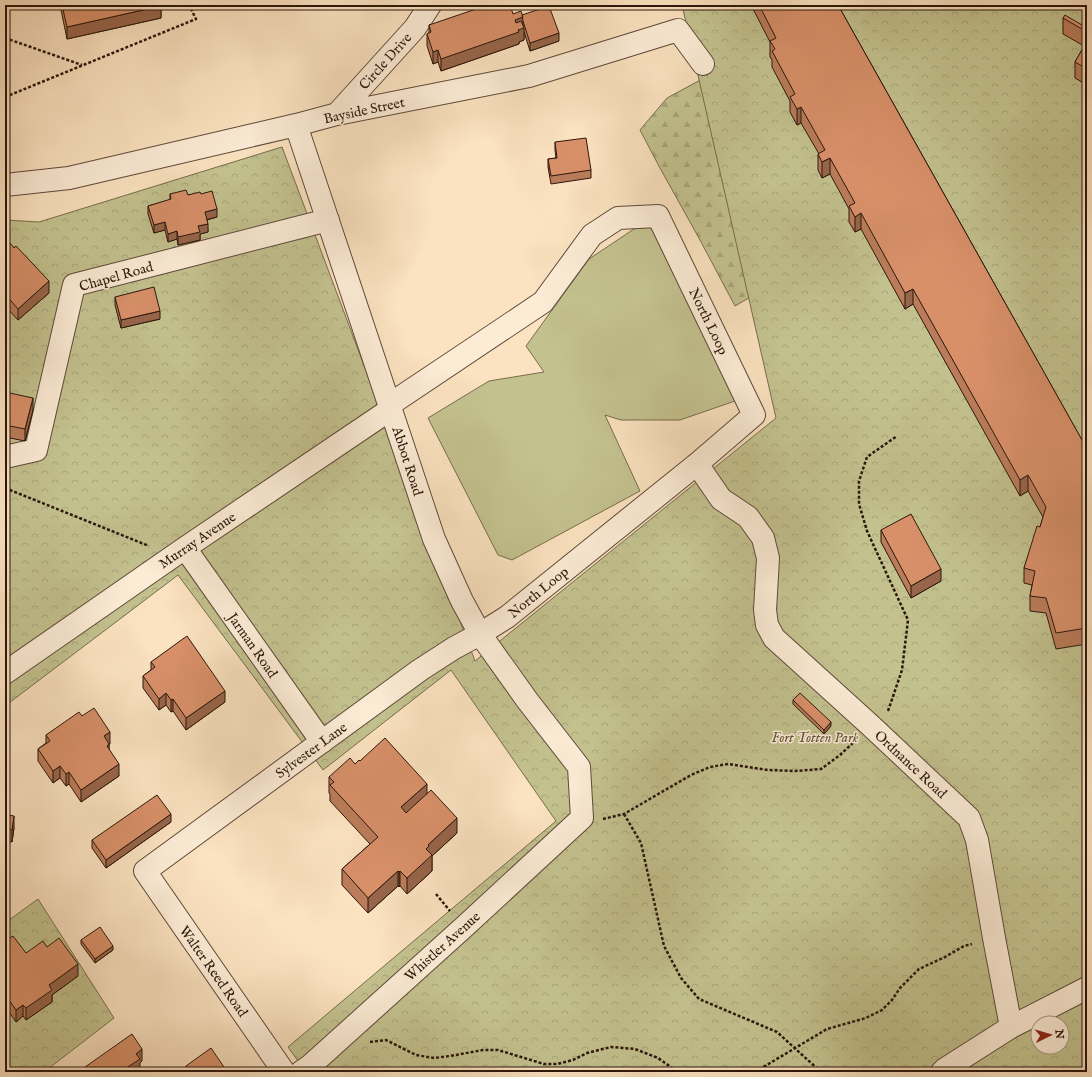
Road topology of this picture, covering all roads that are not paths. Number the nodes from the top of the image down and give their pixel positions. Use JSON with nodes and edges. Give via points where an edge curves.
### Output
{"nodes":[{"id":1,"x":430,"y":5,"type":"edge"},
{"id":2,"x":703,"y":64,"type":"dead end"},
{"id":3,"x":337,"y":114,"type":"junction"},
{"id":4,"x":296,"y":126,"type":"junction"},
{"id":5,"x":5,"y":185,"type":"edge"},
{"id":6,"x":328,"y":220,"type":"junction"},
{"id":7,"x":390,"y":407,"type":"junction"},
{"id":8,"x":5,"y":458,"type":"edge"},
{"id":9,"x":697,"y":464,"type":"junction"},
{"id":10,"x":185,"y":548,"type":"junction"},
{"id":11,"x":480,"y":634,"type":"junction"},
{"id":12,"x":5,"y":673,"type":"edge"},
{"id":13,"x":322,"y":742,"type":"junction"},
{"id":14,"x":592,"y":818,"type":"joint"},
{"id":15,"x":145,"y":871,"type":"joint"},
{"id":16,"x":1087,"y":988,"type":"edge"},
{"id":17,"x":1011,"y":1027,"type":"junction"},
{"id":18,"x":284,"y":1072,"type":"edge"},
{"id":19,"x":301,"y":1072,"type":"edge"},
{"id":20,"x":942,"y":1072,"type":"edge"}],
"edges":[{"from":1,"to":3,"type":"street","name":"Circle Drive","via":[[415,28]]},
{"from":2,"to":3,"type":"street","name":"Bayside Street","via":[[678,30],[529,76]]},
{"from":3,"to":4,"type":"street","name":"Bayside Street"},
{"from":4,"to":5,"type":"street","name":"Bayside Street","via":[[68,178]]},
{"from":4,"to":6,"type":"street","name":"Abbot Road"},
{"from":6,"to":7,"type":"street","name":"Abbot Road"},
{"from":6,"to":8,"type":"street","name":"Chapel Road","via":[[74,285],[36,450]]},
{"from":7,"to":9,"type":"street","name":"North Loop","via":[[543,302],[592,235],[618,218],[658,216],[754,415]]},
{"from":7,"to":10,"type":"street","name":"Murray Avenue"},
{"from":7,"to":11,"type":"street","name":"Abbot Road","via":[[434,539]]},
{"from":9,"to":11,"type":"street","name":"North Loop","via":[[507,617]]},
{"from":9,"to":17,"type":"street","name":"Ordnance Road","via":[[721,499],[748,517],[763,538],[768,558],[765,610],[767,625],[774,638],[969,818],[977,840]]},
{"from":10,"to":12,"type":"street","name":"Murray Avenue"},
{"from":10,"to":13,"type":"street","name":"Jarman Road"},
{"from":11,"to":13,"type":"street","name":"Sylvester Lane","via":[[420,670]]},
{"from":11,"to":14,"type":"street","name":"Abbot Road","via":[[579,768]]},
{"from":13,"to":15,"type":"street","name":"Sylvester Lane"},
{"from":14,"to":19,"type":"street","name":"Whistler Avenue","via":[[464,927]]},
{"from":15,"to":18,"type":"street","name":"Walter Reed Road"},
{"from":16,"to":17,"type":"street"},
{"from":17,"to":20,"type":"street"}]}
